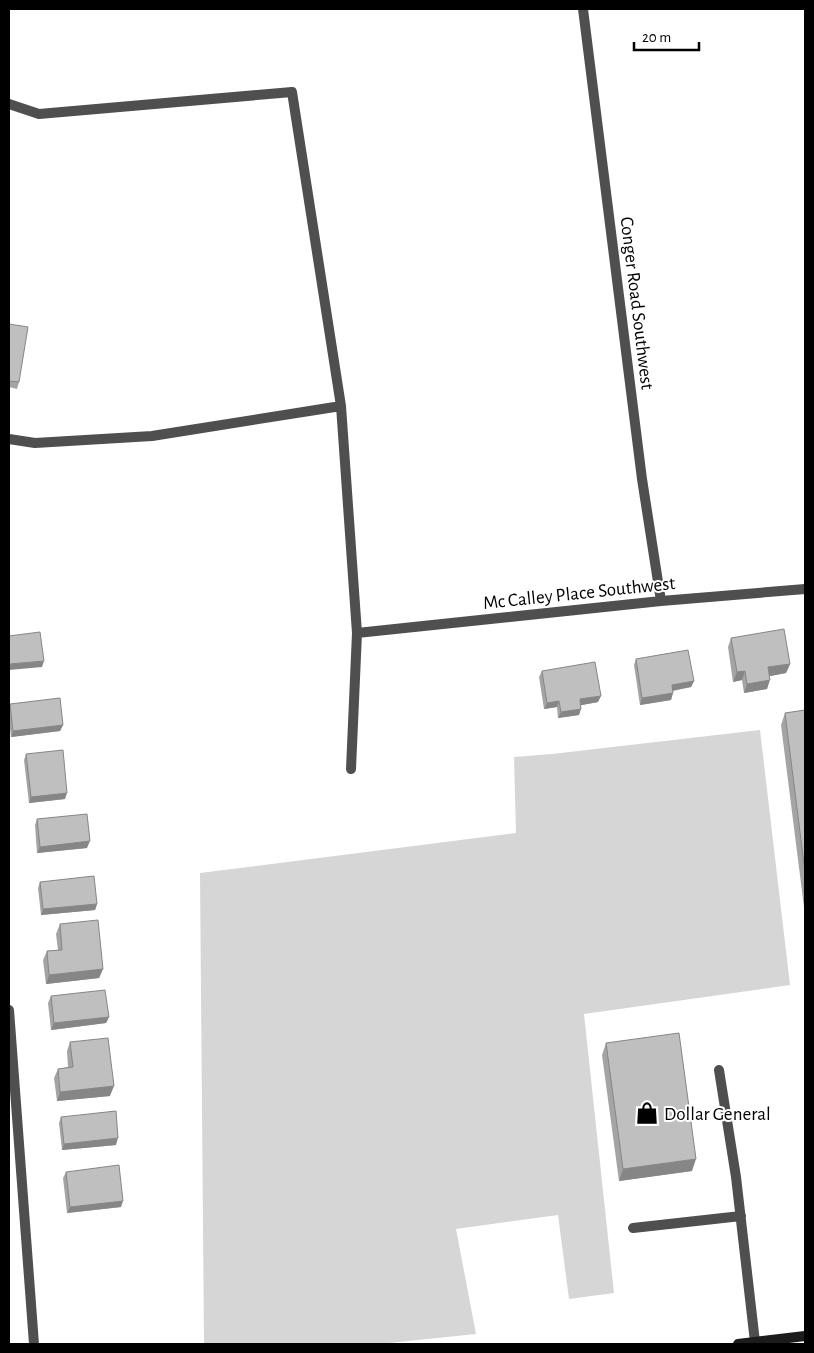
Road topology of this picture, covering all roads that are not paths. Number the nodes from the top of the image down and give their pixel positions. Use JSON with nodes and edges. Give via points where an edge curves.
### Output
{"nodes":[{"id":1,"x":583,"y":9,"type":"edge"},
{"id":2,"x":9,"y":104,"type":"edge"},
{"id":3,"x":341,"y":406,"type":"junction"},
{"id":4,"x":9,"y":439,"type":"edge"},
{"id":5,"x":805,"y":589,"type":"edge"},
{"id":6,"x":661,"y":601,"type":"junction"},
{"id":7,"x":357,"y":633,"type":"junction"},
{"id":8,"x":351,"y":769,"type":"dead end"},
{"id":9,"x":9,"y":1010,"type":"edge"},
{"id":10,"x":719,"y":1070,"type":"dead end"},
{"id":11,"x":741,"y":1216,"type":"junction"},
{"id":12,"x":633,"y":1228,"type":"dead end"},
{"id":13,"x":805,"y":1336,"type":"edge"},
{"id":14,"x":755,"y":1342,"type":"junction"},
{"id":15,"x":34,"y":1344,"type":"edge"},
{"id":16,"x":738,"y":1344,"type":"edge"}],
"edges":[{"from":1,"to":6,"type":"street","name":"Conger Road Southwest","via":[[642,479]]},
{"from":2,"to":3,"type":"street","via":[[39,114],[292,92]]},
{"from":3,"to":4,"type":"street","via":[[152,436],[35,443]]},
{"from":3,"to":7,"type":"street"},
{"from":5,"to":6,"type":"street","name":"Mc Calley Place Southwest"},
{"from":6,"to":7,"type":"street","name":"Mc Calley Place Southwest"},
{"from":7,"to":8,"type":"street"},
{"from":9,"to":15,"type":"street"},
{"from":10,"to":11,"type":"street"},
{"from":11,"to":12,"type":"street"},
{"from":11,"to":14,"type":"street"},
{"from":13,"to":14,"type":"street"},
{"from":14,"to":16,"type":"street"}]}
